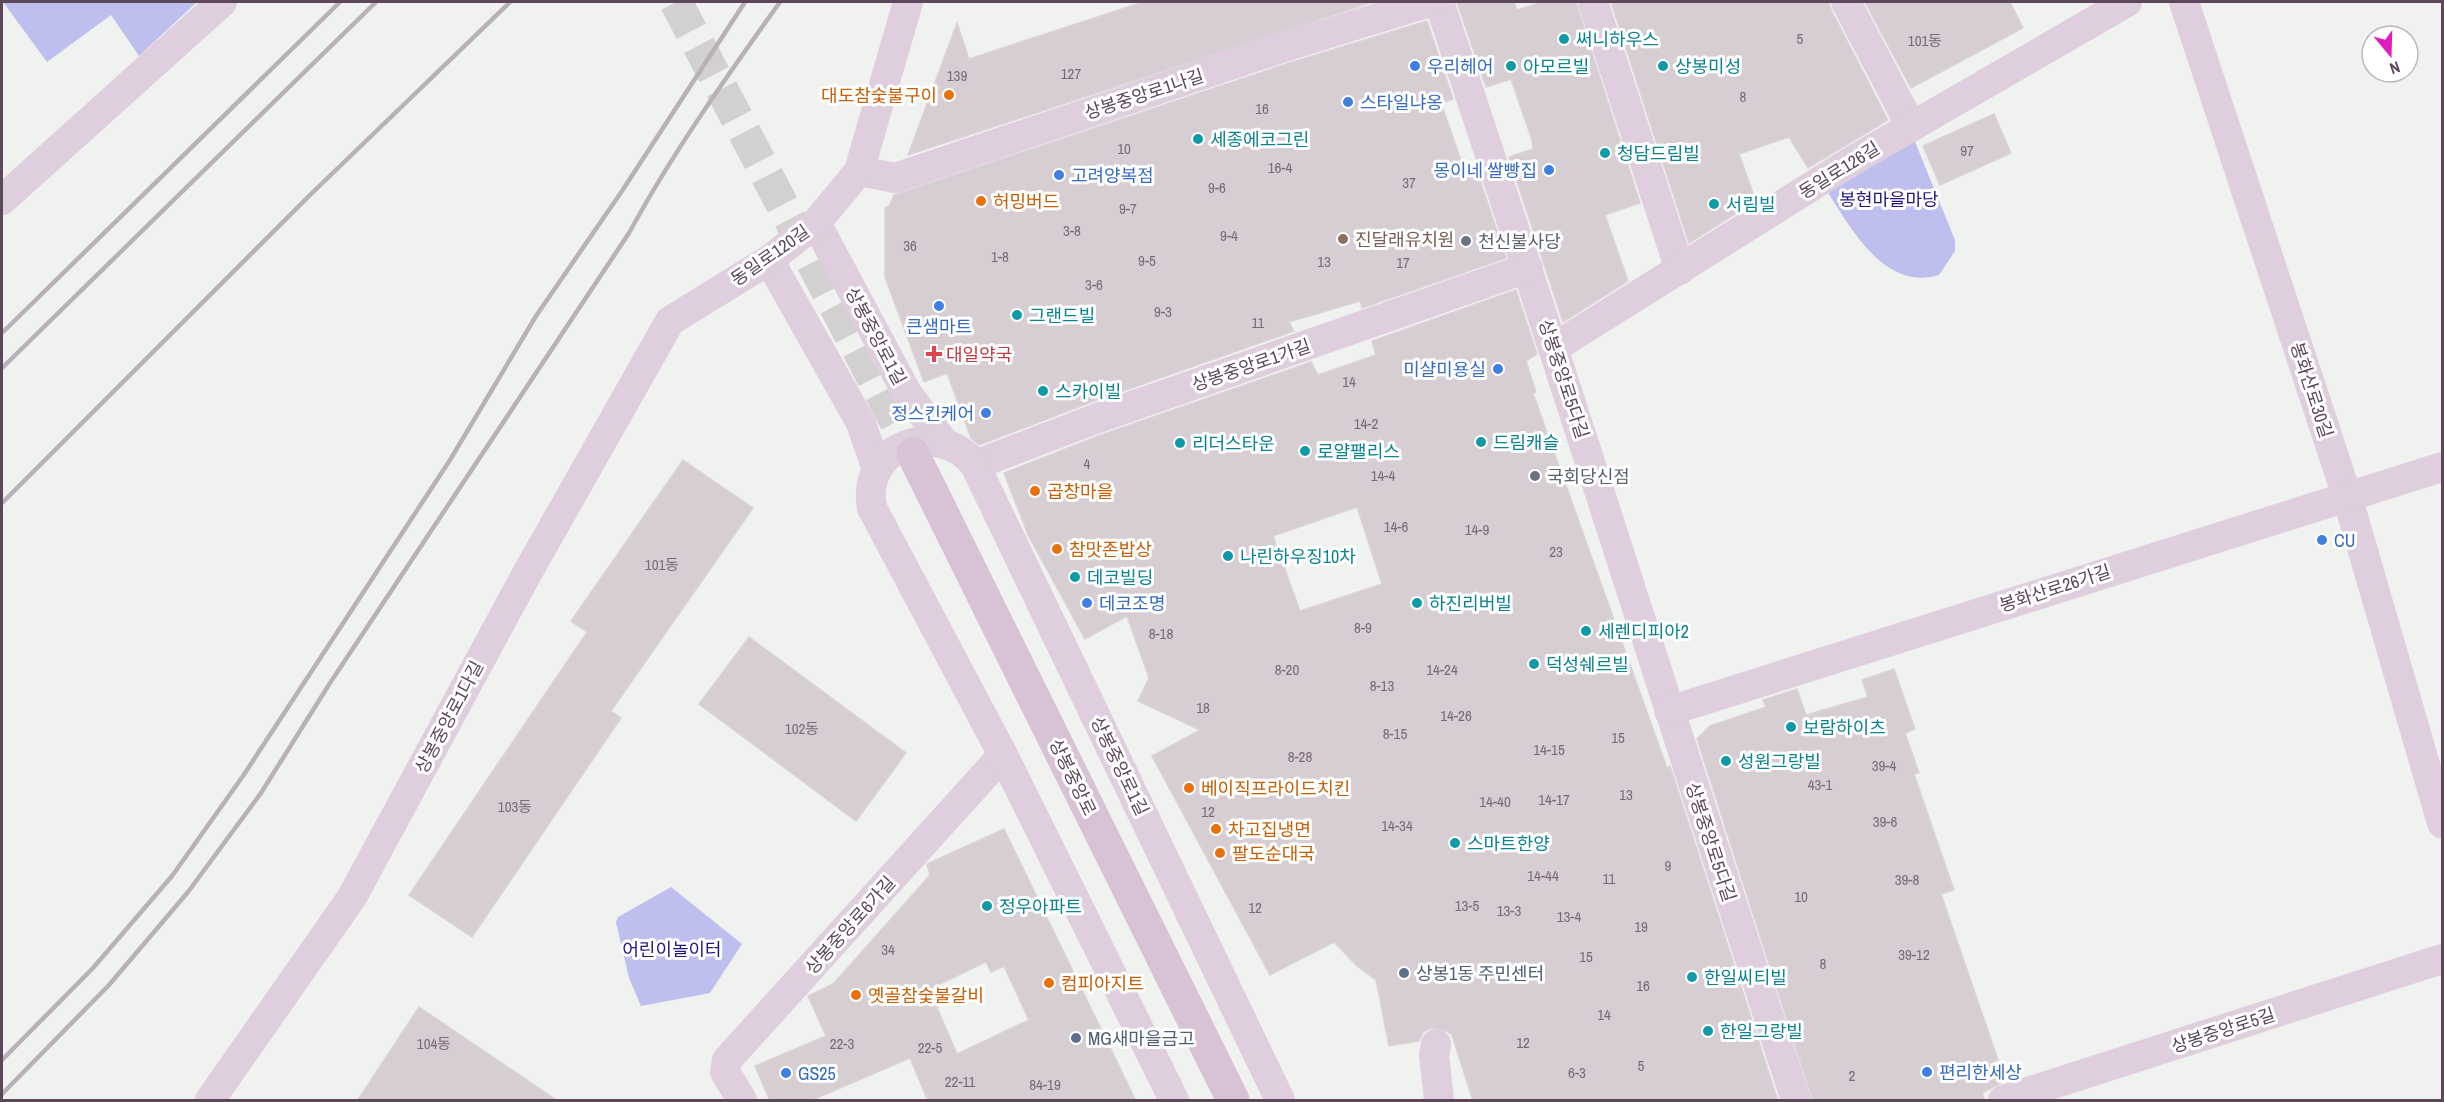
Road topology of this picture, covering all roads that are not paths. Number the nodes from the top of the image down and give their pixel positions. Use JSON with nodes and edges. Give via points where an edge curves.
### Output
{"nodes":[{"id":1,"x":222,"y":2,"type":"edge"},
{"id":2,"x":908,"y":2,"type":"edge"},
{"id":3,"x":1430,"y":2,"type":"edge"},
{"id":4,"x":1439,"y":2,"type":"edge"},
{"id":5,"x":1593,"y":2,"type":"edge"},
{"id":6,"x":1846,"y":2,"type":"edge"},
{"id":7,"x":2127,"y":2,"type":"edge"},
{"id":8,"x":2184,"y":2,"type":"edge"},
{"id":9,"x":1911,"y":126,"type":"junction"},
{"id":10,"x":859,"y":171,"type":"junction"},
{"id":11,"x":2,"y":200,"type":"edge"},
{"id":12,"x":816,"y":222,"type":"junction"},
{"id":13,"x":769,"y":260,"type":"junction"},
{"id":14,"x":1528,"y":268,"type":"junction"},
{"id":15,"x":1680,"y":270,"type":"junction"},
{"id":16,"x":670,"y":321,"type":"joint"},
{"id":17,"x":1555,"y":347,"type":"junction"},
{"id":18,"x":945,"y":444,"type":"junction"},
{"id":19,"x":913,"y":454,"type":"tunnel mouth"},
{"id":20,"x":975,"y":465,"type":"junction"},
{"id":21,"x":2442,"y":467,"type":"edge"},
{"id":22,"x":877,"y":470,"type":"junction"},
{"id":23,"x":2347,"y":496,"type":"junction"},
{"id":24,"x":1669,"y":711,"type":"junction"},
{"id":25,"x":1003,"y":755,"type":"junction"},
{"id":26,"x":2435,"y":779,"type":"edge"},
{"id":27,"x":2442,"y":823,"type":"edge"},
{"id":28,"x":2442,"y":959,"type":"edge"},
{"id":29,"x":1436,"y":1044,"type":"dead end"},
{"id":30,"x":210,"y":1101,"type":"edge"},
{"id":31,"x":742,"y":1101,"type":"edge"},
{"id":32,"x":1174,"y":1101,"type":"edge"},
{"id":33,"x":1233,"y":1101,"type":"edge"},
{"id":34,"x":1280,"y":1101,"type":"edge"},
{"id":35,"x":1439,"y":1101,"type":"edge"},
{"id":36,"x":1796,"y":1101,"type":"edge"},
{"id":37,"x":2003,"y":1101,"type":"edge"}],
"edges":[{"from":1,"to":11,"type":"street"},
{"from":2,"to":10,"type":"street","name":"동일로120길"},
{"from":3,"to":10,"type":"street","name":"상봉중앙로1나길","via":[[896,178]]},
{"from":4,"to":14,"type":"street","name":"상봉중앙로5다길"},
{"from":5,"to":15,"type":"street"},
{"from":6,"to":9,"type":"street"},
{"from":7,"to":9,"type":"street","name":"동일로126길"},
{"from":8,"to":23,"type":"street","name":"봉화산로30길"},
{"from":9,"to":15,"type":"street","name":"동일로126길"},
{"from":10,"to":12,"type":"street","name":"동일로120길"},
{"from":12,"to":13,"type":"street","name":"동일로120길"},
{"from":12,"to":18,"type":"street","name":"상봉중앙로1길","via":[[907,393]]},
{"from":13,"to":16,"type":"street","name":"동일로120길"},
{"from":13,"to":22,"type":"street","via":[[861,423]]},
{"from":14,"to":17,"type":"street","name":"상봉중앙로5다길"},
{"from":14,"to":20,"type":"street","name":"상봉중앙로1가길","via":[[1095,419]]},
{"from":15,"to":17,"type":"street","name":"동일로126길"},
{"from":16,"to":30,"type":"street","name":"상봉중앙로1다길","via":[[525,577],[352,897]]},
{"from":17,"to":24,"type":"street","name":"상봉중앙로5다길"},
{"from":18,"to":20,"type":"street","name":"상봉중앙로1길","via":[[969,457]]},
{"from":18,"to":22,"type":"street","name":"상봉중앙로1길","via":[[908,444],[888,456]]},
{"from":19,"to":33,"type":"main road","name":"상봉중앙로"},
{"from":20,"to":34,"type":"street","name":"상봉중앙로1길"},
{"from":21,"to":23,"type":"street","name":"봉화산로26가길"},
{"from":22,"to":25,"type":"street","via":[[869,494],[872,508]]},
{"from":23,"to":24,"type":"street","name":"봉화산로26가길"},
{"from":23,"to":26,"type":"street","name":"봉화산로30길"},
{"from":24,"to":36,"type":"street","name":"상봉중앙로5다길"},
{"from":25,"to":31,"type":"street","name":"상봉중앙로6가길","via":[[727,1060],[725,1072]]},
{"from":25,"to":32,"type":"street"},
{"from":26,"to":27,"type":"street","name":"봉화산로30길"},
{"from":28,"to":37,"type":"street","name":"상봉중앙로5길"},
{"from":29,"to":35,"type":"street"}]}
